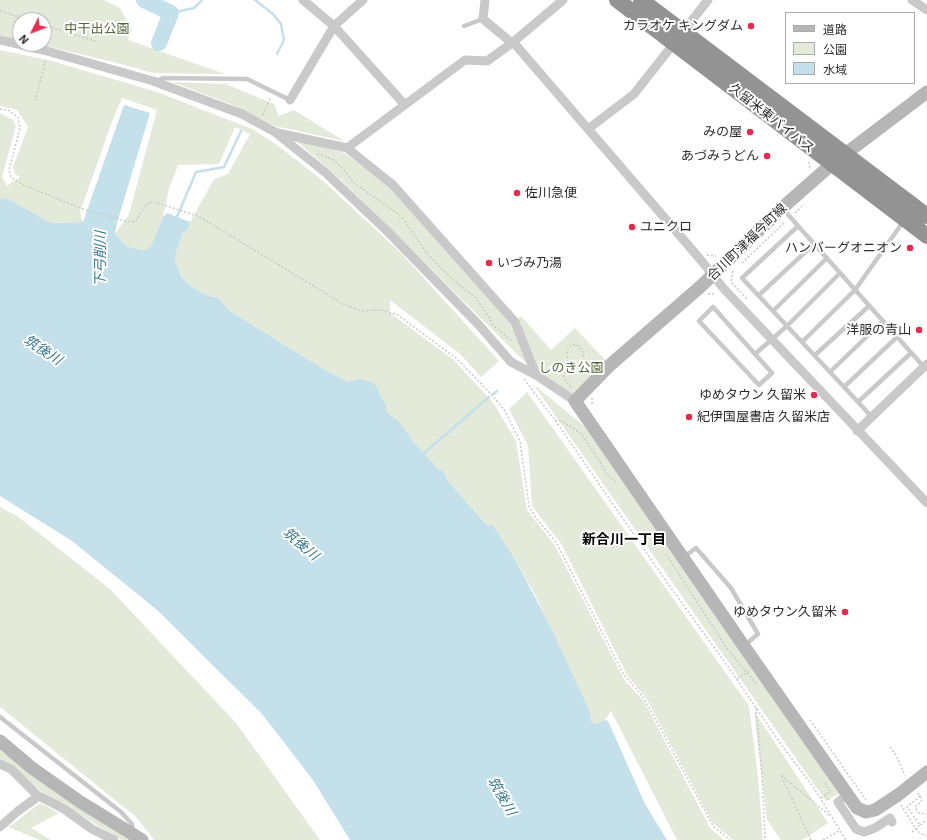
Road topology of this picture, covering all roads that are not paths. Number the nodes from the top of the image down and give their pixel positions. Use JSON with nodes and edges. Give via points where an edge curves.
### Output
{"nodes":[{"id":1,"x":303,"y":0,"type":"edge"},
{"id":2,"x":363,"y":0,"type":"edge"},
{"id":3,"x":485,"y":0,"type":"edge"},
{"id":4,"x":563,"y":0,"type":"edge"},
{"id":5,"x":618,"y":0,"type":"edge"},
{"id":6,"x":642,"y":0,"type":"edge"},
{"id":7,"x":708,"y":0,"type":"edge"},
{"id":8,"x":912,"y":0,"type":"edge"},
{"id":9,"x":927,"y":10,"type":"edge"},
{"id":10,"x":483,"y":19,"type":"junction"},
{"id":11,"x":334,"y":26,"type":"junction"},
{"id":12,"x":464,"y":26,"type":"dead end"},
{"id":13,"x":679,"y":38,"type":"junction"},
{"id":14,"x":0,"y":40,"type":"edge"},
{"id":15,"x":513,"y":43,"type":"junction"},
{"id":16,"x":153,"y":81,"type":"junction"},
{"id":17,"x":927,"y":92,"type":"edge"},
{"id":18,"x":290,"y":100,"type":"joint"},
{"id":19,"x":405,"y":105,"type":"junction"},
{"id":20,"x":588,"y":129,"type":"junction"},
{"id":21,"x":275,"y":132,"type":"junction"},
{"id":22,"x":346,"y":148,"type":"junction"},
{"id":23,"x":838,"y":159,"type":"junction"},
{"id":24,"x":925,"y":211,"type":"edge"},
{"id":25,"x":786,"y":213,"type":"junction"},
{"id":26,"x":906,"y":220,"type":"junction"},
{"id":27,"x":798,"y":226,"type":"junction"},
{"id":28,"x":927,"y":236,"type":"edge"},
{"id":29,"x":814,"y":244,"type":"junction"},
{"id":30,"x":827,"y":258,"type":"junction"},
{"id":31,"x":840,"y":273,"type":"junction"},
{"id":32,"x":712,"y":275,"type":"junction"},
{"id":33,"x":855,"y":290,"type":"junction"},
{"id":34,"x":758,"y":295,"type":"junction"},
{"id":35,"x":869,"y":306,"type":"junction"},
{"id":36,"x":773,"y":311,"type":"junction"},
{"id":37,"x":883,"y":321,"type":"junction"},
{"id":38,"x":787,"y":326,"type":"junction"},
{"id":39,"x":897,"y":337,"type":"junction"},
{"id":40,"x":772,"y":339,"type":"junction"},
{"id":41,"x":802,"y":342,"type":"junction"},
{"id":42,"x":911,"y":353,"type":"junction"},
{"id":43,"x":755,"y":354,"type":"junction"},
{"id":44,"x":814,"y":355,"type":"junction"},
{"id":45,"x":926,"y":366,"type":"edge"},
{"id":46,"x":830,"y":372,"type":"junction"},
{"id":47,"x":536,"y":375,"type":"junction"},
{"id":48,"x":844,"y":388,"type":"junction"},
{"id":49,"x":575,"y":401,"type":"junction"},
{"id":50,"x":858,"y":402,"type":"junction"},
{"id":51,"x":872,"y":417,"type":"junction"},
{"id":52,"x":858,"y":430,"type":"junction"},
{"id":53,"x":927,"y":503,"type":"edge"},
{"id":54,"x":683,"y":558,"type":"junction"},
{"id":55,"x":744,"y":646,"type":"junction"},
{"id":56,"x":0,"y":717,"type":"edge"},
{"id":57,"x":0,"y":741,"type":"edge"},
{"id":58,"x":0,"y":764,"type":"edge"},
{"id":59,"x":927,"y":772,"type":"edge"},
{"id":60,"x":840,"y":790,"type":"junction"},
{"id":61,"x":38,"y":795,"type":"junction"},
{"id":62,"x":892,"y":822,"type":"dead end"},
{"id":63,"x":0,"y":827,"type":"edge"},
{"id":64,"x":138,"y":837,"type":"edge"},
{"id":65,"x":114,"y":840,"type":"edge"}],
"edges":[{"from":1,"to":11,"type":"street"},
{"from":2,"to":11,"type":"street"},
{"from":3,"to":10,"type":"street"},
{"from":4,"to":15,"type":"street"},
{"from":5,"to":13,"type":"highway","name":"久留米東バイパス"},
{"from":6,"to":13,"type":"highway","name":"久留米東バイパス"},
{"from":7,"to":13,"type":"street"},
{"from":8,"to":9,"type":"street"},
{"from":10,"to":12,"type":"lane"},
{"from":10,"to":15,"type":"street"},
{"from":11,"to":18,"type":"street"},
{"from":11,"to":19,"type":"street"},
{"from":13,"to":20,"type":"street","via":[[634,94]]},
{"from":13,"to":23,"type":"highway","name":"久留米東バイパス","via":[[768,113]]},
{"from":14,"to":16,"type":"street"},
{"from":15,"to":19,"type":"street","via":[[487,61],[465,60]]},
{"from":15,"to":20,"type":"street"},
{"from":16,"to":18,"type":"lane","via":[[164,78],[247,79]]},
{"from":16,"to":21,"type":"street","via":[[242,114]]},
{"from":17,"to":23,"type":"street","name":"合川町津福今町線"},
{"from":19,"to":22,"type":"street"},
{"from":20,"to":32,"type":"street"},
{"from":21,"to":22,"type":"street"},
{"from":21,"to":47,"type":"street","via":[[326,172],[388,232],[512,362]]},
{"from":22,"to":47,"type":"street","via":[[393,185],[515,322]]},
{"from":23,"to":24,"type":"highway","name":"久留米東バイパス"},
{"from":23,"to":25,"type":"street","name":"合川町津福今町線"},
{"from":23,"to":26,"type":"highway","name":"久留米東バイパス"},
{"from":25,"to":27,"type":"lane"},
{"from":25,"to":32,"type":"street","name":"合川町津福今町線"},
{"from":26,"to":28,"type":"highway","name":"久留米東バイパス"},
{"from":26,"to":33,"type":"lane"},
{"from":27,"to":29,"type":"lane"},
{"from":27,"to":34,"type":"lane","via":[[742,278]]},
{"from":29,"to":30,"type":"lane"},
{"from":29,"to":34,"type":"lane"},
{"from":30,"to":31,"type":"lane"},
{"from":30,"to":36,"type":"lane"},
{"from":31,"to":33,"type":"lane"},
{"from":31,"to":38,"type":"lane"},
{"from":32,"to":40,"type":"street"},
{"from":32,"to":49,"type":"street","name":"合川町津福今町線","via":[[610,365]]},
{"from":33,"to":35,"type":"lane"},
{"from":33,"to":41,"type":"lane"},
{"from":34,"to":36,"type":"lane"},
{"from":35,"to":37,"type":"lane"},
{"from":35,"to":44,"type":"lane"},
{"from":36,"to":38,"type":"lane"},
{"from":37,"to":39,"type":"lane"},
{"from":37,"to":46,"type":"lane"},
{"from":38,"to":40,"type":"lane"},
{"from":38,"to":41,"type":"lane"},
{"from":39,"to":42,"type":"lane"},
{"from":39,"to":48,"type":"lane"},
{"from":40,"to":43,"type":"lane"},
{"from":40,"to":52,"type":"street"},
{"from":41,"to":44,"type":"lane"},
{"from":42,"to":45,"type":"lane"},
{"from":42,"to":50,"type":"lane"},
{"from":43,"to":43,"type":"lane","via":[[772,373],[759,385],[699,321],[713,307]]},
{"from":44,"to":46,"type":"lane"},
{"from":45,"to":51,"type":"street"},
{"from":46,"to":48,"type":"lane"},
{"from":47,"to":49,"type":"street"},
{"from":48,"to":50,"type":"lane"},
{"from":49,"to":54,"type":"street"},
{"from":50,"to":51,"type":"lane"},
{"from":51,"to":52,"type":"street"},
{"from":52,"to":53,"type":"street"},
{"from":54,"to":55,"type":"street"},
{"from":54,"to":55,"type":"lane","via":[[696,548],[731,588],[758,634]]},
{"from":55,"to":60,"type":"street","via":[[752,669]]},
{"from":56,"to":64,"type":"lane","via":[[121,812],[132,824]]},
{"from":57,"to":64,"type":"street","via":[[61,789]]},
{"from":58,"to":61,"type":"street","via":[[10,769]]},
{"from":59,"to":60,"type":"street","via":[[898,795],[875,810],[866,812],[857,808]]},
{"from":60,"to":62,"type":"street","via":[[838,802],[856,829],[864,832],[890,818]]},
{"from":61,"to":63,"type":"street"},
{"from":61,"to":65,"type":"street"}]}
